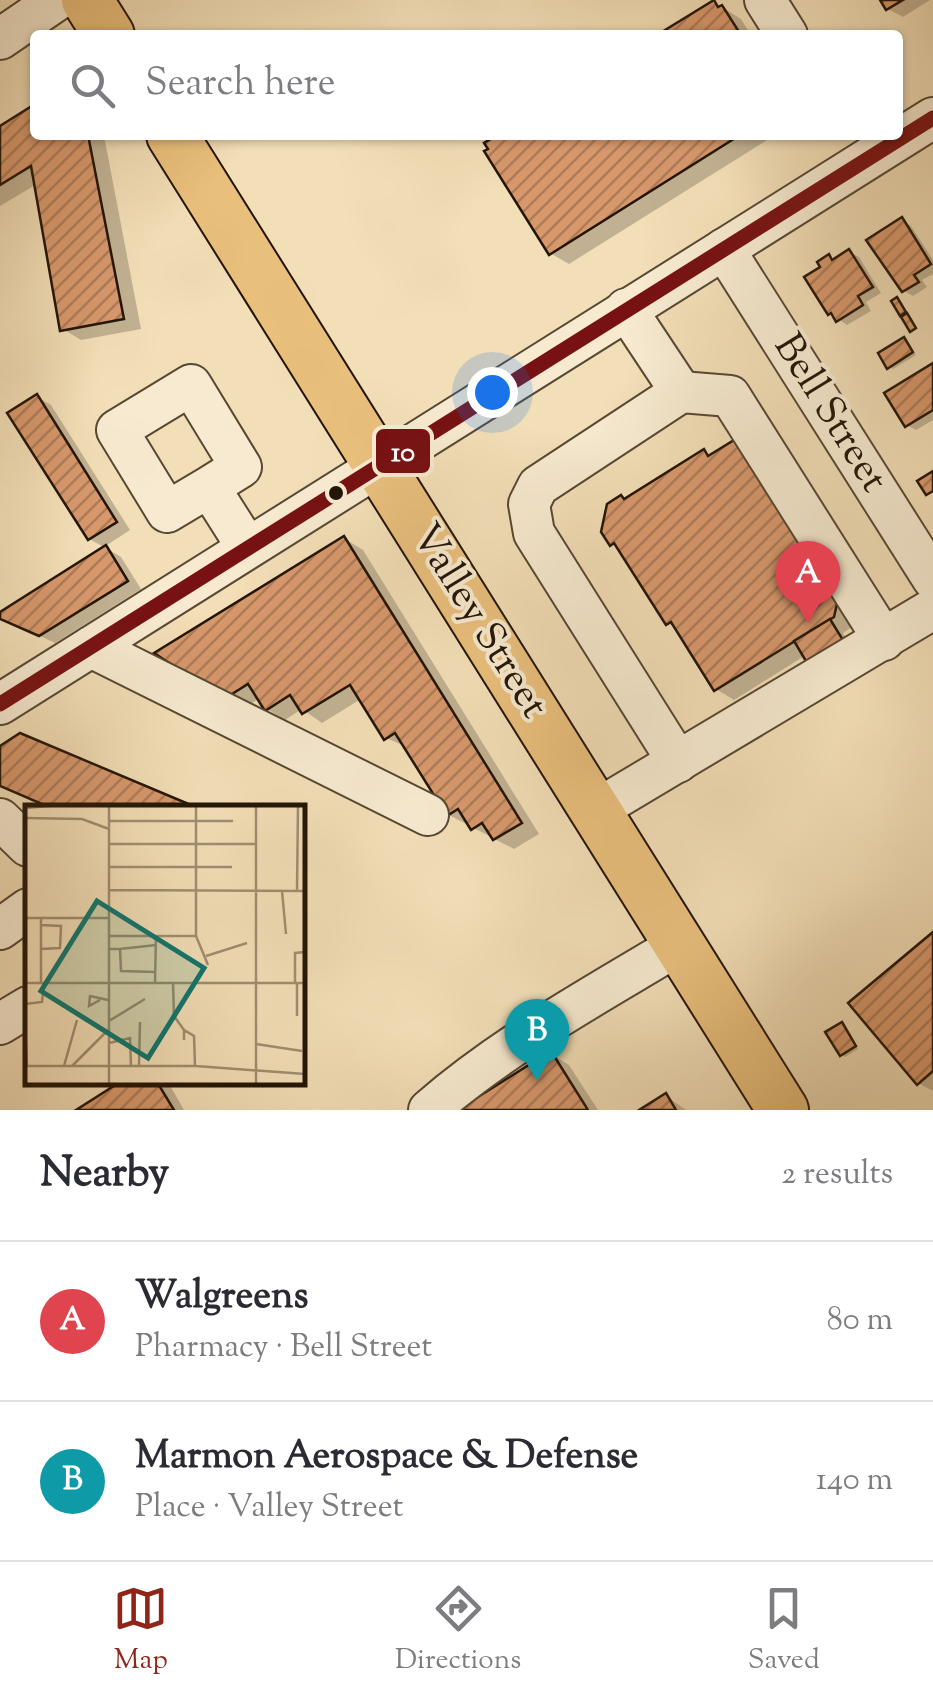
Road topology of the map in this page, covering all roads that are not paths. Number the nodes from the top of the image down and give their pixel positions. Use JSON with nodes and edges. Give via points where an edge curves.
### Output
{"nodes":[{"id":1,"x":57,"y":0,"type":"edge"},
{"id":2,"x":87,"y":0,"type":"edge"},
{"id":3,"x":765,"y":0,"type":"edge"},
{"id":4,"x":106,"y":30,"type":"edge"},
{"id":5,"x":784,"y":30,"type":"edge"},
{"id":6,"x":0,"y":39,"type":"edge"},
{"id":7,"x":933,"y":118,"type":"edge"},
{"id":8,"x":903,"y":130,"type":"edge"},
{"id":9,"x":175,"y":140,"type":"edge"},
{"id":10,"x":857,"y":148,"type":"edge"},
{"id":11,"x":724,"y":249,"type":"junction"},
{"id":12,"x":626,"y":309,"type":"junction"},
{"id":13,"x":681,"y":392,"type":"junction"},
{"id":14,"x":379,"y":463,"type":"junction"},
{"id":15,"x":209,"y":487,"type":"dead end"},
{"id":16,"x":247,"y":546,"type":"junction"},
{"id":17,"x":933,"y":578,"type":"edge"},
{"id":18,"x":933,"y":609,"type":"edge"},
{"id":19,"x":884,"y":640,"type":"junction"},
{"id":20,"x":90,"y":647,"type":"junction"},
{"id":21,"x":10,"y":687,"type":"edge"},
{"id":22,"x":678,"y":762,"type":"junction"},
{"id":23,"x":596,"y":810,"type":"junction"},
{"id":24,"x":428,"y":815,"type":"dead end"},
{"id":25,"x":0,"y":819,"type":"edge"},
{"id":26,"x":25,"y":843,"type":"edge"},
{"id":27,"x":25,"y":912,"type":"edge"},
{"id":28,"x":0,"y":928,"type":"edge"},
{"id":29,"x":680,"y":944,"type":"junction"},
{"id":30,"x":25,"y":1009,"type":"edge"},
{"id":31,"x":0,"y":1024,"type":"edge"},
{"id":32,"x":429,"y":1110,"type":"edge"},
{"id":33,"x":783,"y":1110,"type":"edge"}],
"edges":[{"from":1,"to":6,"type":"street"},
{"from":2,"to":4,"type":"main road"},
{"from":3,"to":5,"type":"street"},
{"from":7,"to":8,"type":"street"},
{"from":9,"to":14,"type":"main road","name":"Valley Street"},
{"from":10,"to":11,"type":"street"},
{"from":11,"to":12,"type":"street"},
{"from":11,"to":17,"type":"street","name":"Bell Street"},
{"from":12,"to":13,"type":"street"},
{"from":12,"to":14,"type":"street"},
{"from":13,"to":19,"type":"street","via":[[730,396]]},
{"from":13,"to":22,"type":"street","via":[[538,486],[529,504],[534,533]]},
{"from":14,"to":16,"type":"street"},
{"from":14,"to":23,"type":"main road","name":"Valley Street"},
{"from":15,"to":16,"type":"street"},
{"from":16,"to":20,"type":"street"},
{"from":18,"to":19,"type":"street"},
{"from":19,"to":22,"type":"street"},
{"from":20,"to":21,"type":"street"},
{"from":20,"to":24,"type":"street"},
{"from":22,"to":23,"type":"street"},
{"from":23,"to":29,"type":"main road","name":"Valley Street"},
{"from":25,"to":26,"type":"street"},
{"from":27,"to":28,"type":"street"},
{"from":29,"to":32,"type":"street","via":[[516,1044]]},
{"from":29,"to":33,"type":"main road","name":"Valley Street"},
{"from":30,"to":31,"type":"street"}]}
